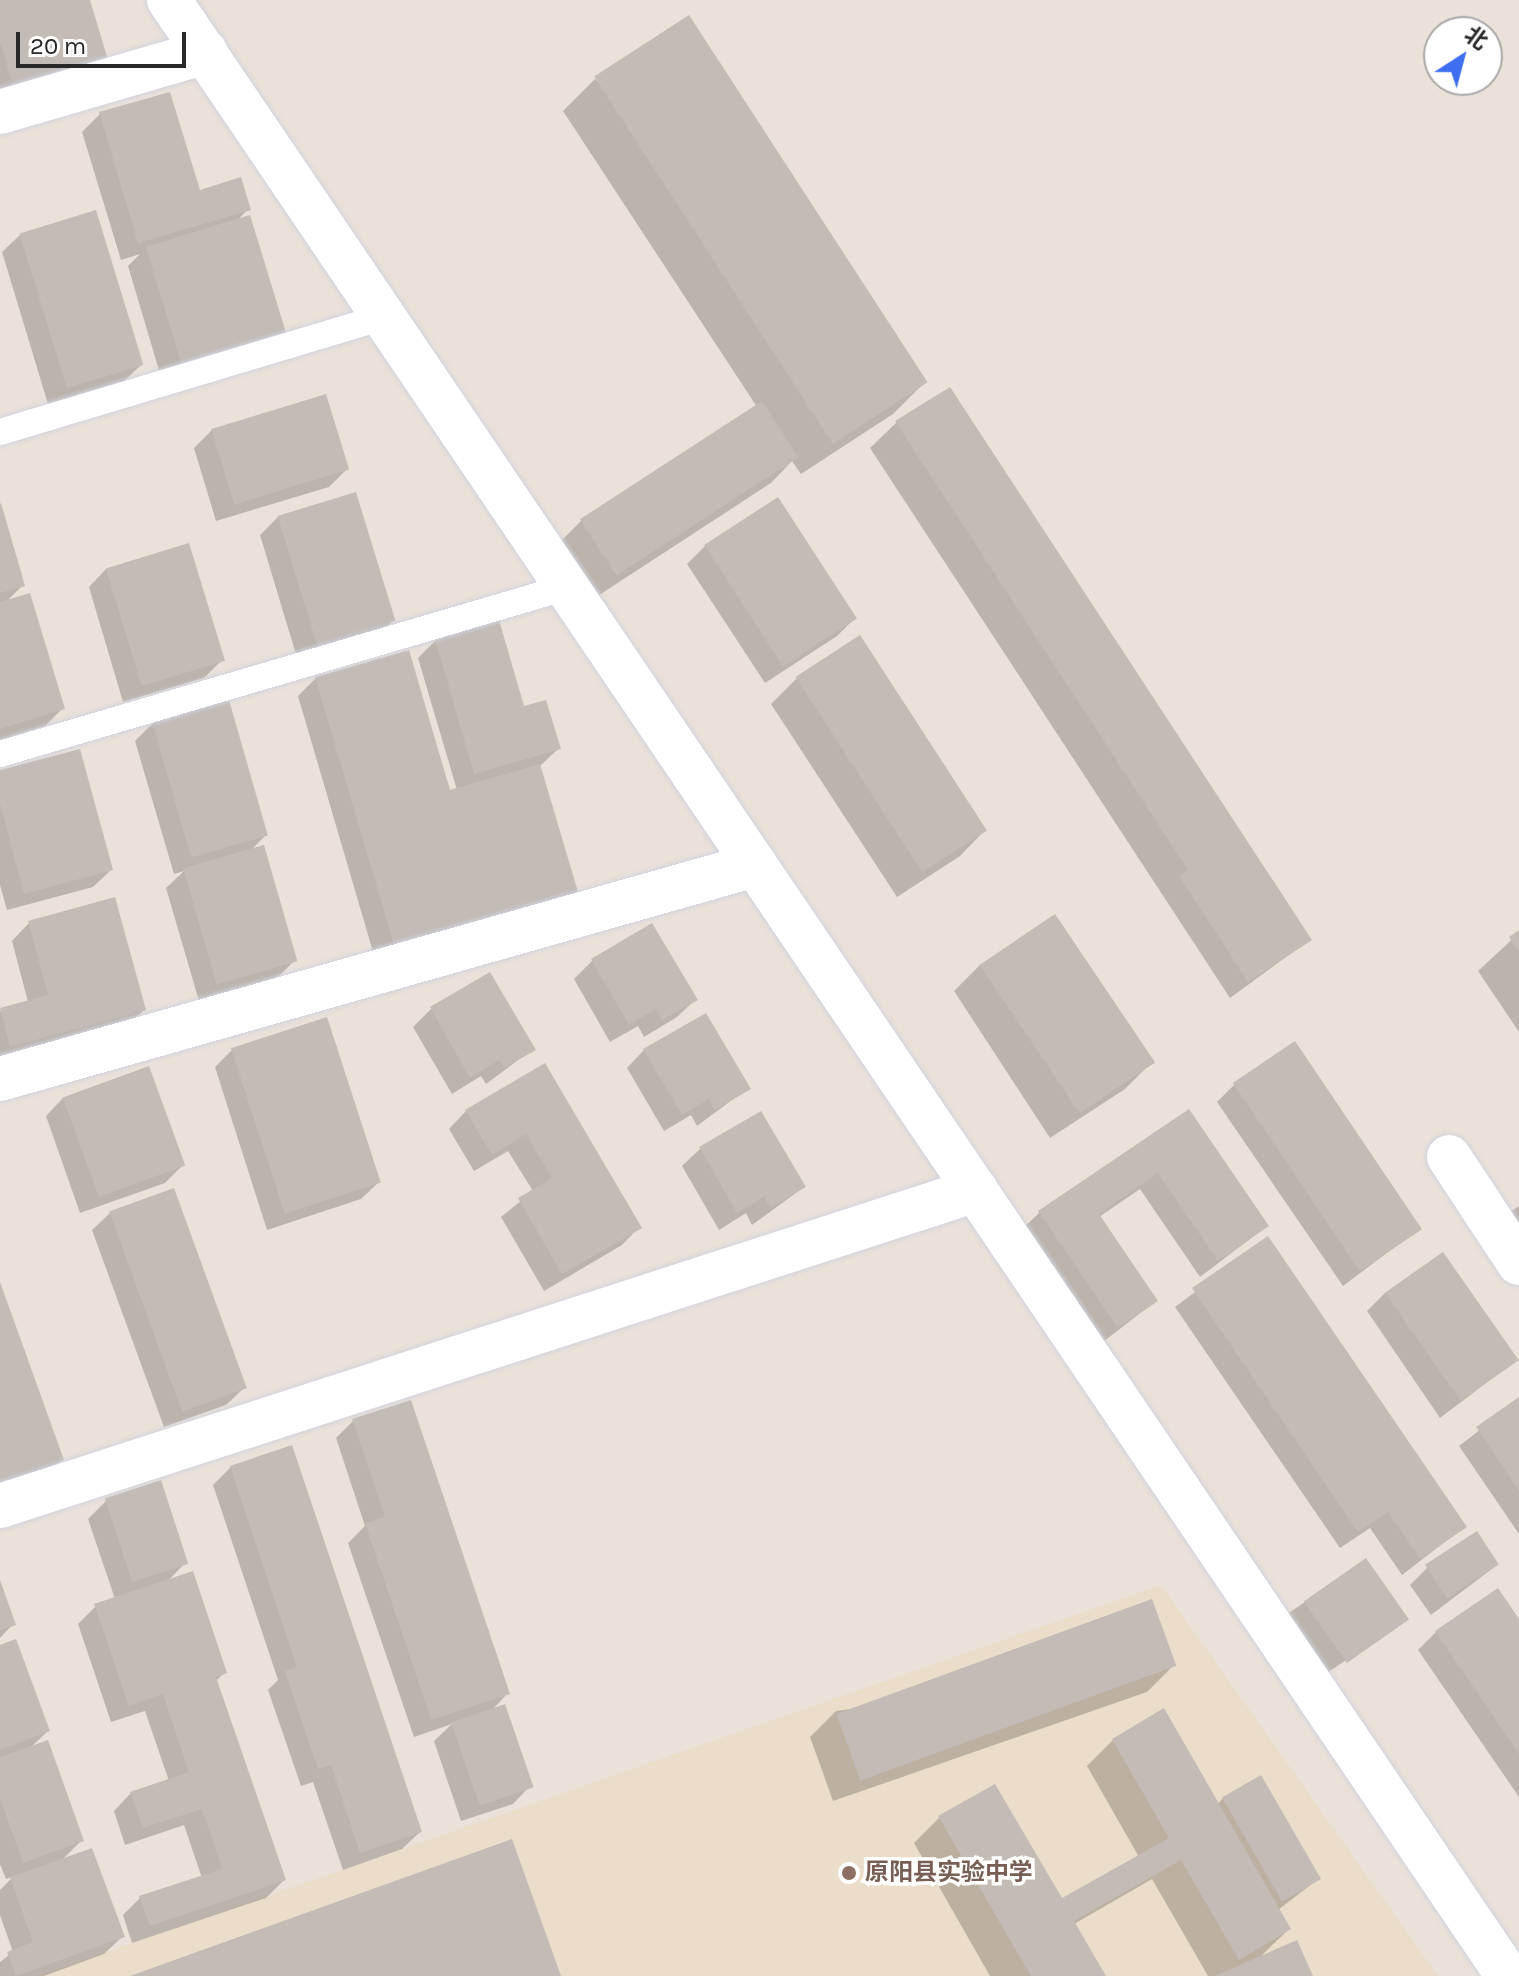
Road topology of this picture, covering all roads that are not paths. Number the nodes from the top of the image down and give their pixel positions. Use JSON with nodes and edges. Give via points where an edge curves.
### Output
{"nodes":[{"id":1,"x":169,"y":0,"type":"edge"},
{"id":2,"x":205,"y":52,"type":"junction"},
{"id":3,"x":0,"y":112,"type":"edge"},
{"id":4,"x":384,"y":317,"type":"junction"},
{"id":5,"x":0,"y":432,"type":"edge"},
{"id":6,"x":567,"y":587,"type":"junction"},
{"id":7,"x":0,"y":754,"type":"edge"},
{"id":8,"x":755,"y":865,"type":"junction"},
{"id":9,"x":0,"y":1079,"type":"edge"},
{"id":10,"x":1449,"y":1157,"type":"dead end"},
{"id":11,"x":976,"y":1190,"type":"junction"},
{"id":12,"x":1519,"y":1263,"type":"edge"},
{"id":13,"x":0,"y":1506,"type":"edge"},
{"id":14,"x":1508,"y":1976,"type":"edge"}],
"edges":[{"from":1,"to":2,"type":"street"},
{"from":2,"to":3,"type":"street"},
{"from":2,"to":4,"type":"street"},
{"from":4,"to":5,"type":"lane"},
{"from":4,"to":6,"type":"street"},
{"from":6,"to":7,"type":"lane"},
{"from":6,"to":8,"type":"street"},
{"from":8,"to":9,"type":"street"},
{"from":8,"to":11,"type":"street"},
{"from":10,"to":12,"type":"street"},
{"from":11,"to":13,"type":"street"},
{"from":11,"to":14,"type":"street"}]}
